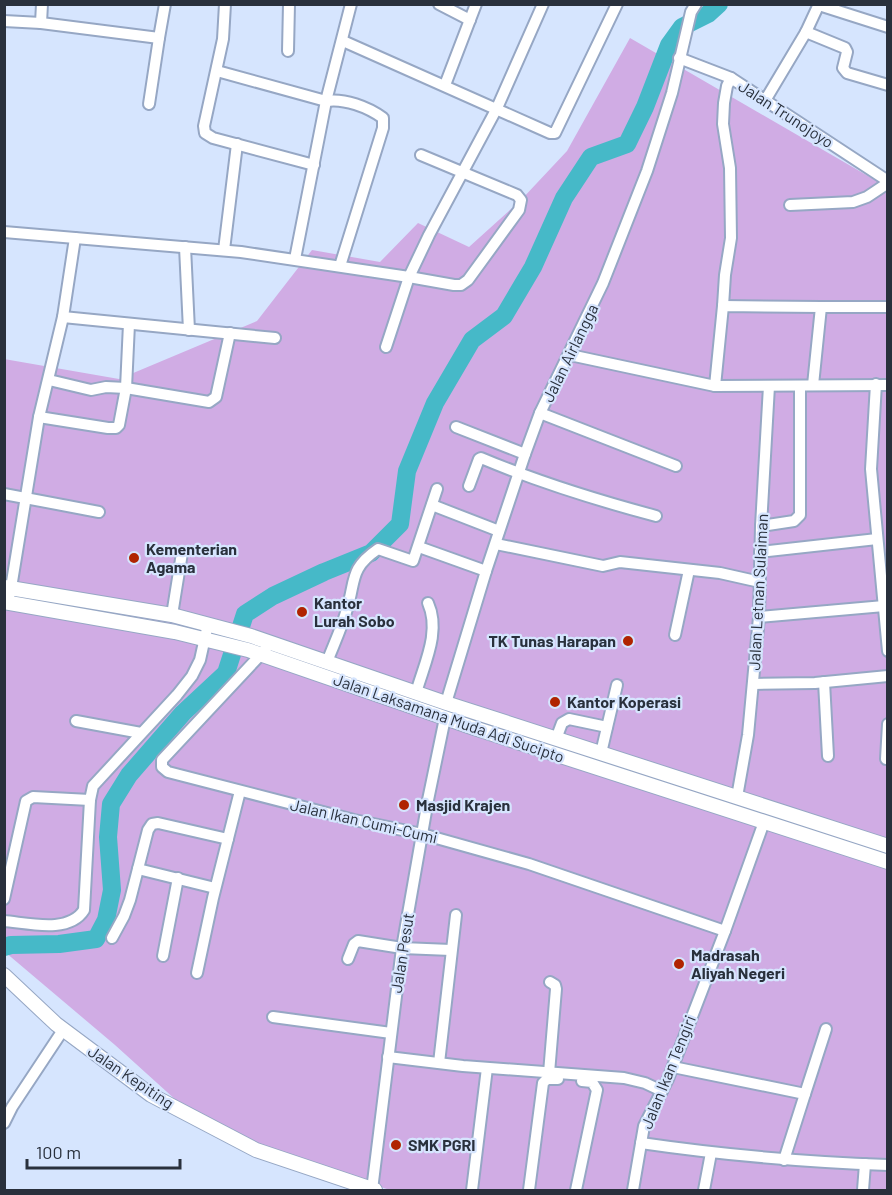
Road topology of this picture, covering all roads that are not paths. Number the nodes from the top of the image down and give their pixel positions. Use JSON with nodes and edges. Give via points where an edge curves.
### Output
{"nodes":[{"id":1,"x":42,"y":4,"type":"edge"},
{"id":2,"x":165,"y":4,"type":"edge"},
{"id":3,"x":225,"y":4,"type":"edge"},
{"id":4,"x":289,"y":4,"type":"edge"},
{"id":5,"x":351,"y":4,"type":"edge"},
{"id":6,"x":439,"y":4,"type":"edge"},
{"id":7,"x":476,"y":4,"type":"edge"},
{"id":8,"x":543,"y":4,"type":"edge"},
{"id":9,"x":617,"y":4,"type":"edge"},
{"id":10,"x":819,"y":5,"type":"edge"},
{"id":11,"x":695,"y":7,"type":"edge"},
{"id":12,"x":470,"y":20,"type":"junction"},
{"id":13,"x":4,"y":21,"type":"edge"},
{"id":14,"x":41,"y":23,"type":"junction"},
{"id":15,"x":888,"y":27,"type":"edge"},
{"id":16,"x":807,"y":32,"type":"junction"},
{"id":17,"x":159,"y":38,"type":"junction"},
{"id":18,"x":343,"y":41,"type":"junction"},
{"id":19,"x":288,"y":51,"type":"dead end"},
{"id":20,"x":680,"y":58,"type":"junction"},
{"id":21,"x":217,"y":71,"type":"junction"},
{"id":22,"x":731,"y":78,"type":"junction"},
{"id":23,"x":445,"y":85,"type":"junction"},
{"id":24,"x":888,"y":85,"type":"edge"},
{"id":25,"x":766,"y":99,"type":"junction"},
{"id":26,"x":326,"y":101,"type":"junction"},
{"id":27,"x":149,"y":104,"type":"dead end"},
{"id":28,"x":497,"y":108,"type":"junction"},
{"id":29,"x":237,"y":144,"type":"junction"},
{"id":30,"x":421,"y":155,"type":"dead end"},
{"id":31,"x":314,"y":165,"type":"junction"},
{"id":32,"x":463,"y":172,"type":"junction"},
{"id":33,"x":888,"y":182,"type":"edge"},
{"id":34,"x":790,"y":205,"type":"dead end"},
{"id":35,"x":4,"y":232,"type":"edge"},
{"id":36,"x":75,"y":238,"type":"junction"},
{"id":37,"x":185,"y":247,"type":"junction"},
{"id":38,"x":224,"y":250,"type":"junction"},
{"id":39,"x":295,"y":259,"type":"junction"},
{"id":40,"x":340,"y":266,"type":"junction"},
{"id":41,"x":410,"y":277,"type":"junction"},
{"id":42,"x":723,"y":306,"type":"junction"},
{"id":43,"x":821,"y":307,"type":"junction"},
{"id":44,"x":888,"y":307,"type":"edge"},
{"id":45,"x":63,"y":317,"type":"junction"},
{"id":46,"x":129,"y":324,"type":"junction"},
{"id":47,"x":189,"y":330,"type":"junction"},
{"id":48,"x":230,"y":333,"type":"junction"},
{"id":49,"x":274,"y":338,"type":"dead end"},
{"id":50,"x":386,"y":347,"type":"dead end"},
{"id":51,"x":570,"y":355,"type":"junction"},
{"id":52,"x":49,"y":380,"type":"junction"},
{"id":53,"x":882,"y":384,"type":"edge"},
{"id":54,"x":813,"y":385,"type":"junction"},
{"id":55,"x":715,"y":386,"type":"junction"},
{"id":56,"x":769,"y":386,"type":"junction"},
{"id":57,"x":800,"y":386,"type":"junction"},
{"id":58,"x":126,"y":388,"type":"junction"},
{"id":59,"x":540,"y":413,"type":"junction"},
{"id":60,"x":39,"y":417,"type":"junction"},
{"id":61,"x":456,"y":427,"type":"dead end"},
{"id":62,"x":525,"y":454,"type":"junction"},
{"id":63,"x":676,"y":466,"type":"dead end"},
{"id":64,"x":520,"y":475,"type":"junction"},
{"id":65,"x":469,"y":486,"type":"dead end"},
{"id":66,"x":437,"y":489,"type":"dead end"},
{"id":67,"x":4,"y":494,"type":"edge"},
{"id":68,"x":26,"y":498,"type":"junction"},
{"id":69,"x":432,"y":505,"type":"junction"},
{"id":70,"x":99,"y":512,"type":"dead end"},
{"id":71,"x":656,"y":516,"type":"dead end"},
{"id":72,"x":761,"y":526,"type":"junction"},
{"id":73,"x":499,"y":531,"type":"junction"},
{"id":74,"x":877,"y":539,"type":"junction"},
{"id":75,"x":496,"y":544,"type":"junction"},
{"id":76,"x":419,"y":547,"type":"junction"},
{"id":77,"x":760,"y":552,"type":"junction"},
{"id":78,"x":182,"y":553,"type":"dead end"},
{"id":79,"x":689,"y":570,"type":"junction"},
{"id":80,"x":486,"y":571,"type":"junction"},
{"id":81,"x":760,"y":582,"type":"junction"},
{"id":82,"x":8,"y":588,"type":"edge"},
{"id":83,"x":6,"y":603,"type":"edge"},
{"id":84,"x":428,"y":603,"type":"dead end"},
{"id":85,"x":884,"y":606,"type":"junction"},
{"id":86,"x":172,"y":615,"type":"junction"},
{"id":87,"x":759,"y":617,"type":"junction"},
{"id":88,"x":210,"y":625,"type":"junction"},
{"id":89,"x":675,"y":635,"type":"dead end"},
{"id":90,"x":210,"y":642,"type":"junction"},
{"id":91,"x":272,"y":643,"type":"junction"},
{"id":92,"x":888,"y":651,"type":"edge"},
{"id":93,"x":255,"y":652,"type":"junction"},
{"id":94,"x":327,"y":662,"type":"junction"},
{"id":95,"x":888,"y":676,"type":"edge"},
{"id":96,"x":824,"y":682,"type":"junction"},
{"id":97,"x":753,"y":684,"type":"junction"},
{"id":98,"x":617,"y":685,"type":"dead end"},
{"id":99,"x":416,"y":693,"type":"junction"},
{"id":100,"x":446,"y":703,"type":"junction"},
{"id":101,"x":445,"y":718,"type":"junction"},
{"id":102,"x":76,"y":721,"type":"dead end"},
{"id":103,"x":888,"y":724,"type":"edge"},
{"id":104,"x":607,"y":727,"type":"junction"},
{"id":105,"x":141,"y":733,"type":"junction"},
{"id":106,"x":555,"y":739,"type":"junction"},
{"id":107,"x":601,"y":753,"type":"junction"},
{"id":108,"x":828,"y":756,"type":"dead end"},
{"id":109,"x":886,"y":759,"type":"dead end"},
{"id":110,"x":240,"y":791,"type":"junction"},
{"id":111,"x":736,"y":797,"type":"junction"},
{"id":112,"x":90,"y":800,"type":"junction"},
{"id":113,"x":764,"y":822,"type":"junction"},
{"id":114,"x":422,"y":834,"type":"junction"},
{"id":115,"x":228,"y":839,"type":"junction"},
{"id":116,"x":888,"y":846,"type":"edge"},
{"id":117,"x":888,"y":862,"type":"edge"},
{"id":118,"x":138,"y":869,"type":"junction"},
{"id":119,"x":178,"y":878,"type":"junction"},
{"id":120,"x":215,"y":888,"type":"junction"},
{"id":121,"x":4,"y":899,"type":"edge"},
{"id":122,"x":456,"y":915,"type":"dead end"},
{"id":123,"x":4,"y":921,"type":"edge"},
{"id":124,"x":725,"y":931,"type":"junction"},
{"id":125,"x":112,"y":938,"type":"dead end"},
{"id":126,"x":402,"y":948,"type":"junction"},
{"id":127,"x":451,"y":950,"type":"junction"},
{"id":128,"x":163,"y":956,"type":"dead end"},
{"id":129,"x":348,"y":958,"type":"dead end"},
{"id":130,"x":197,"y":973,"type":"dead end"},
{"id":131,"x":4,"y":975,"type":"edge"},
{"id":132,"x":550,"y":982,"type":"dead end"},
{"id":133,"x":273,"y":1017,"type":"dead end"},
{"id":134,"x":826,"y":1029,"type":"dead end"},
{"id":135,"x":63,"y":1030,"type":"junction"},
{"id":136,"x":391,"y":1033,"type":"junction"},
{"id":137,"x":388,"y":1057,"type":"junction"},
{"id":138,"x":439,"y":1063,"type":"junction"},
{"id":139,"x":673,"y":1067,"type":"junction"},
{"id":140,"x":487,"y":1068,"type":"junction"},
{"id":141,"x":549,"y":1073,"type":"junction"},
{"id":142,"x":662,"y":1092,"type":"junction"},
{"id":143,"x":805,"y":1095,"type":"junction"},
{"id":144,"x":4,"y":1123,"type":"edge"},
{"id":145,"x":641,"y":1143,"type":"junction"},
{"id":146,"x":711,"y":1153,"type":"junction"},
{"id":147,"x":784,"y":1160,"type":"junction"},
{"id":148,"x":865,"y":1164,"type":"junction"},
{"id":149,"x":888,"y":1165,"type":"edge"},
{"id":150,"x":373,"y":1190,"type":"edge"},
{"id":151,"x":472,"y":1191,"type":"edge"},
{"id":152,"x":529,"y":1191,"type":"edge"},
{"id":153,"x":576,"y":1191,"type":"edge"},
{"id":154,"x":633,"y":1191,"type":"edge"},
{"id":155,"x":704,"y":1191,"type":"edge"},
{"id":156,"x":863,"y":1191,"type":"edge"}],
"edges":[{"from":1,"to":14,"type":"street"},
{"from":2,"to":17,"type":"street"},
{"from":3,"to":21,"type":"street"},
{"from":4,"to":19,"type":"street"},
{"from":5,"to":18,"type":"street"},
{"from":6,"to":12,"type":"street"},
{"from":7,"to":12,"type":"street"},
{"from":8,"to":28,"type":"street"},
{"from":9,"to":28,"type":"street","via":[[555,133]]},
{"from":10,"to":15,"type":"street"},
{"from":10,"to":16,"type":"street"},
{"from":11,"to":20,"type":"street","name":"Jalan Airlangga"},
{"from":12,"to":23,"type":"street"},
{"from":13,"to":14,"type":"street"},
{"from":14,"to":17,"type":"street"},
{"from":16,"to":24,"type":"street","via":[[845,48],[843,68],[847,73]]},
{"from":16,"to":25,"type":"street"},
{"from":17,"to":27,"type":"street"},
{"from":18,"to":23,"type":"street"},
{"from":18,"to":26,"type":"street"},
{"from":20,"to":22,"type":"street","name":"Jalan Trunojoyo"},
{"from":20,"to":51,"type":"street","name":"Jalan Airlangga","via":[[647,171]]},
{"from":21,"to":26,"type":"street"},
{"from":21,"to":29,"type":"street","via":[[205,133]]},
{"from":22,"to":25,"type":"street","name":"Jalan Trunojoyo"},
{"from":22,"to":42,"type":"street","via":[[723,124],[730,168],[731,222]]},
{"from":23,"to":28,"type":"street"},
{"from":25,"to":33,"type":"street","name":"Jalan Trunojoyo"},
{"from":26,"to":31,"type":"street"},
{"from":26,"to":40,"type":"street","via":[[337,99],[383,118]]},
{"from":28,"to":32,"type":"street"},
{"from":29,"to":31,"type":"street"},
{"from":29,"to":38,"type":"street"},
{"from":30,"to":32,"type":"street"},
{"from":31,"to":39,"type":"street"},
{"from":32,"to":41,"type":"street"},
{"from":32,"to":41,"type":"street","via":[[517,195],[521,200],[519,210],[461,285]]},
{"from":33,"to":34,"type":"street","via":[[853,202]]},
{"from":35,"to":36,"type":"street"},
{"from":36,"to":37,"type":"street"},
{"from":36,"to":45,"type":"street"},
{"from":37,"to":38,"type":"street"},
{"from":37,"to":47,"type":"street"},
{"from":38,"to":39,"type":"street"},
{"from":39,"to":40,"type":"street"},
{"from":40,"to":41,"type":"street"},
{"from":41,"to":50,"type":"street"},
{"from":42,"to":43,"type":"street"},
{"from":42,"to":55,"type":"street"},
{"from":43,"to":44,"type":"street"},
{"from":43,"to":54,"type":"street"},
{"from":45,"to":46,"type":"street"},
{"from":45,"to":52,"type":"street"},
{"from":46,"to":47,"type":"street"},
{"from":46,"to":58,"type":"street"},
{"from":47,"to":48,"type":"street"},
{"from":48,"to":49,"type":"street"},
{"from":48,"to":58,"type":"street","via":[[214,400],[204,402]]},
{"from":51,"to":55,"type":"street"},
{"from":51,"to":59,"type":"street","name":"Jalan Airlangga"},
{"from":52,"to":58,"type":"street","via":[[91,390]]},
{"from":52,"to":60,"type":"street"},
{"from":53,"to":54,"type":"street"},
{"from":53,"to":74,"type":"street","via":[[871,469]]},
{"from":54,"to":57,"type":"street"},
{"from":55,"to":56,"type":"street"},
{"from":56,"to":57,"type":"street"},
{"from":56,"to":72,"type":"street","name":"Jalan Letnan Sulaiman"},
{"from":57,"to":72,"type":"street","via":[[800,515],[794,521]]},
{"from":58,"to":60,"type":"street","via":[[116,428]]},
{"from":59,"to":62,"type":"street","name":"Jalan Airlangga"},
{"from":59,"to":63,"type":"street"},
{"from":60,"to":68,"type":"street"},
{"from":61,"to":62,"type":"street"},
{"from":62,"to":64,"type":"street","name":"Jalan Airlangga"},
{"from":64,"to":65,"type":"street","via":[[480,459]]},
{"from":64,"to":71,"type":"street"},
{"from":64,"to":73,"type":"street","name":"Jalan Airlangga"},
{"from":66,"to":69,"type":"street"},
{"from":67,"to":68,"type":"street"},
{"from":68,"to":70,"type":"street"},
{"from":68,"to":82,"type":"street"},
{"from":69,"to":73,"type":"street"},
{"from":69,"to":76,"type":"street"},
{"from":72,"to":77,"type":"street","name":"Jalan Letnan Sulaiman"},
{"from":73,"to":75,"type":"street","name":"Jalan Airlangga"},
{"from":74,"to":77,"type":"street"},
{"from":74,"to":85,"type":"street"},
{"from":75,"to":79,"type":"street","via":[[603,566],[620,562]]},
{"from":75,"to":80,"type":"street","name":"Jalan Airlangga"},
{"from":76,"to":80,"type":"street"},
{"from":76,"to":94,"type":"street","via":[[412,562],[381,549],[359,566]]},
{"from":77,"to":81,"type":"street","name":"Jalan Letnan Sulaiman"},
{"from":78,"to":86,"type":"street"},
{"from":79,"to":81,"type":"street"},
{"from":79,"to":89,"type":"street"},
{"from":80,"to":100,"type":"street","name":"Jalan Airlangga"},
{"from":81,"to":87,"type":"street","name":"Jalan Letnan Sulaiman"},
{"from":82,"to":83,"type":"street"},
{"from":82,"to":86,"type":"main road","name":"Jalan Laksamana Muda Adi Sucipto"},
{"from":83,"to":90,"type":"main road","name":"Jalan Laksamana Muda Adi Sucipto","via":[[175,632]]},
{"from":84,"to":99,"type":"street","via":[[434,618],[432,639]]},
{"from":85,"to":87,"type":"street"},
{"from":85,"to":92,"type":"street"},
{"from":86,"to":88,"type":"main road","name":"Jalan Laksamana Muda Adi Sucipto"},
{"from":87,"to":97,"type":"street","name":"Jalan Letnan Sulaiman"},
{"from":88,"to":90,"type":"street"},
{"from":88,"to":91,"type":"main road","name":"Jalan Laksamana Muda Adi Sucipto"},
{"from":90,"to":93,"type":"main road","name":"Jalan Laksamana Muda Adi Sucipto"},
{"from":90,"to":105,"type":"street","via":[[192,676]]},
{"from":91,"to":93,"type":"street","name":"Jalan Ikan Cumi-Cumi"},
{"from":91,"to":94,"type":"main road","name":"Jalan Laksamana Muda Adi Sucipto"},
{"from":93,"to":101,"type":"main road","name":"Jalan Laksamana Muda Adi Sucipto"},
{"from":93,"to":110,"type":"street","name":"Jalan Ikan Cumi-Cumi","via":[[161,764],[168,772]]},
{"from":94,"to":99,"type":"main road","name":"Jalan Laksamana Muda Adi Sucipto"},
{"from":95,"to":96,"type":"street"},
{"from":96,"to":97,"type":"street"},
{"from":96,"to":108,"type":"street"},
{"from":97,"to":111,"type":"street","name":"Jalan Letnan Sulaiman"},
{"from":98,"to":104,"type":"street"},
{"from":99,"to":100,"type":"main road","name":"Jalan Laksamana Muda Adi Sucipto"},
{"from":100,"to":106,"type":"main road","name":"Jalan Laksamana Muda Adi Sucipto"},
{"from":101,"to":113,"type":"main road","name":"Jalan Laksamana Muda Adi Sucipto"},
{"from":101,"to":114,"type":"street","name":"Jalan Pesut"},
{"from":102,"to":105,"type":"street"},
{"from":103,"to":109,"type":"street"},
{"from":104,"to":106,"type":"street","via":[[569,719],[562,723]]},
{"from":104,"to":107,"type":"street"},
{"from":105,"to":112,"type":"street","via":[[93,786]]},
{"from":106,"to":107,"type":"main road","name":"Jalan Laksamana Muda Adi Sucipto"},
{"from":107,"to":111,"type":"main road","name":"Jalan Laksamana Muda Adi Sucipto"},
{"from":110,"to":114,"type":"street","name":"Jalan Ikan Cumi-Cumi"},
{"from":110,"to":115,"type":"street"},
{"from":111,"to":116,"type":"main road","name":"Jalan Laksamana Muda Adi Sucipto"},
{"from":112,"to":121,"type":"street","via":[[33,797],[26,801]]},
{"from":112,"to":123,"type":"street","via":[[81,915],[58,925]]},
{"from":113,"to":117,"type":"main road","name":"Jalan Laksamana Muda Adi Sucipto"},
{"from":113,"to":124,"type":"street","name":"Jalan Ikan Tengiri"},
{"from":114,"to":124,"type":"street","name":"Jalan Ikan Cumi-Cumi","via":[[529,864]]},
{"from":114,"to":126,"type":"street","name":"Jalan Pesut"},
{"from":115,"to":118,"type":"street","via":[[153,823]]},
{"from":115,"to":120,"type":"street"},
{"from":118,"to":119,"type":"street"},
{"from":118,"to":125,"type":"street","via":[[124,916]]},
{"from":119,"to":120,"type":"street"},
{"from":119,"to":128,"type":"street"},
{"from":120,"to":130,"type":"street"},
{"from":122,"to":127,"type":"street"},
{"from":124,"to":139,"type":"street","name":"Jalan Ikan Tengiri"},
{"from":126,"to":127,"type":"street"},
{"from":126,"to":129,"type":"street","via":[[358,941]]},
{"from":126,"to":136,"type":"street","name":"Jalan Pesut"},
{"from":127,"to":138,"type":"street"},
{"from":131,"to":135,"type":"main road","name":"Jalan Kepiting"},
{"from":132,"to":141,"type":"street","via":[[556,989]]},
{"from":133,"to":136,"type":"street"},
{"from":134,"to":143,"type":"street"},
{"from":135,"to":144,"type":"street"},
{"from":135,"to":150,"type":"main road","name":"Jalan Kepiting","via":[[151,1095],[246,1145]]},
{"from":136,"to":137,"type":"street","name":"Jalan Pesut"},
{"from":137,"to":138,"type":"street"},
{"from":137,"to":150,"type":"street","name":"Jalan Pesut"},
{"from":138,"to":140,"type":"street"},
{"from":139,"to":142,"type":"street","name":"Jalan Ikan Tengiri"},
{"from":139,"to":143,"type":"street"},
{"from":140,"to":141,"type":"street"},
{"from":140,"to":151,"type":"street"},
{"from":141,"to":142,"type":"street","via":[[624,1078]]},
{"from":142,"to":145,"type":"street","name":"Jalan Ikan Tengiri","via":[[644,1126]]},
{"from":143,"to":147,"type":"street"},
{"from":145,"to":146,"type":"street"},
{"from":145,"to":154,"type":"street","name":"Jalan Ikan Tengiri"},
{"from":146,"to":147,"type":"street"},
{"from":146,"to":155,"type":"street"},
{"from":147,"to":148,"type":"street"},
{"from":148,"to":149,"type":"street"},
{"from":148,"to":156,"type":"street"},
{"from":152,"to":153,"type":"street","via":[[543,1083],[550,1079],[592,1082],[596,1087]]}]}
